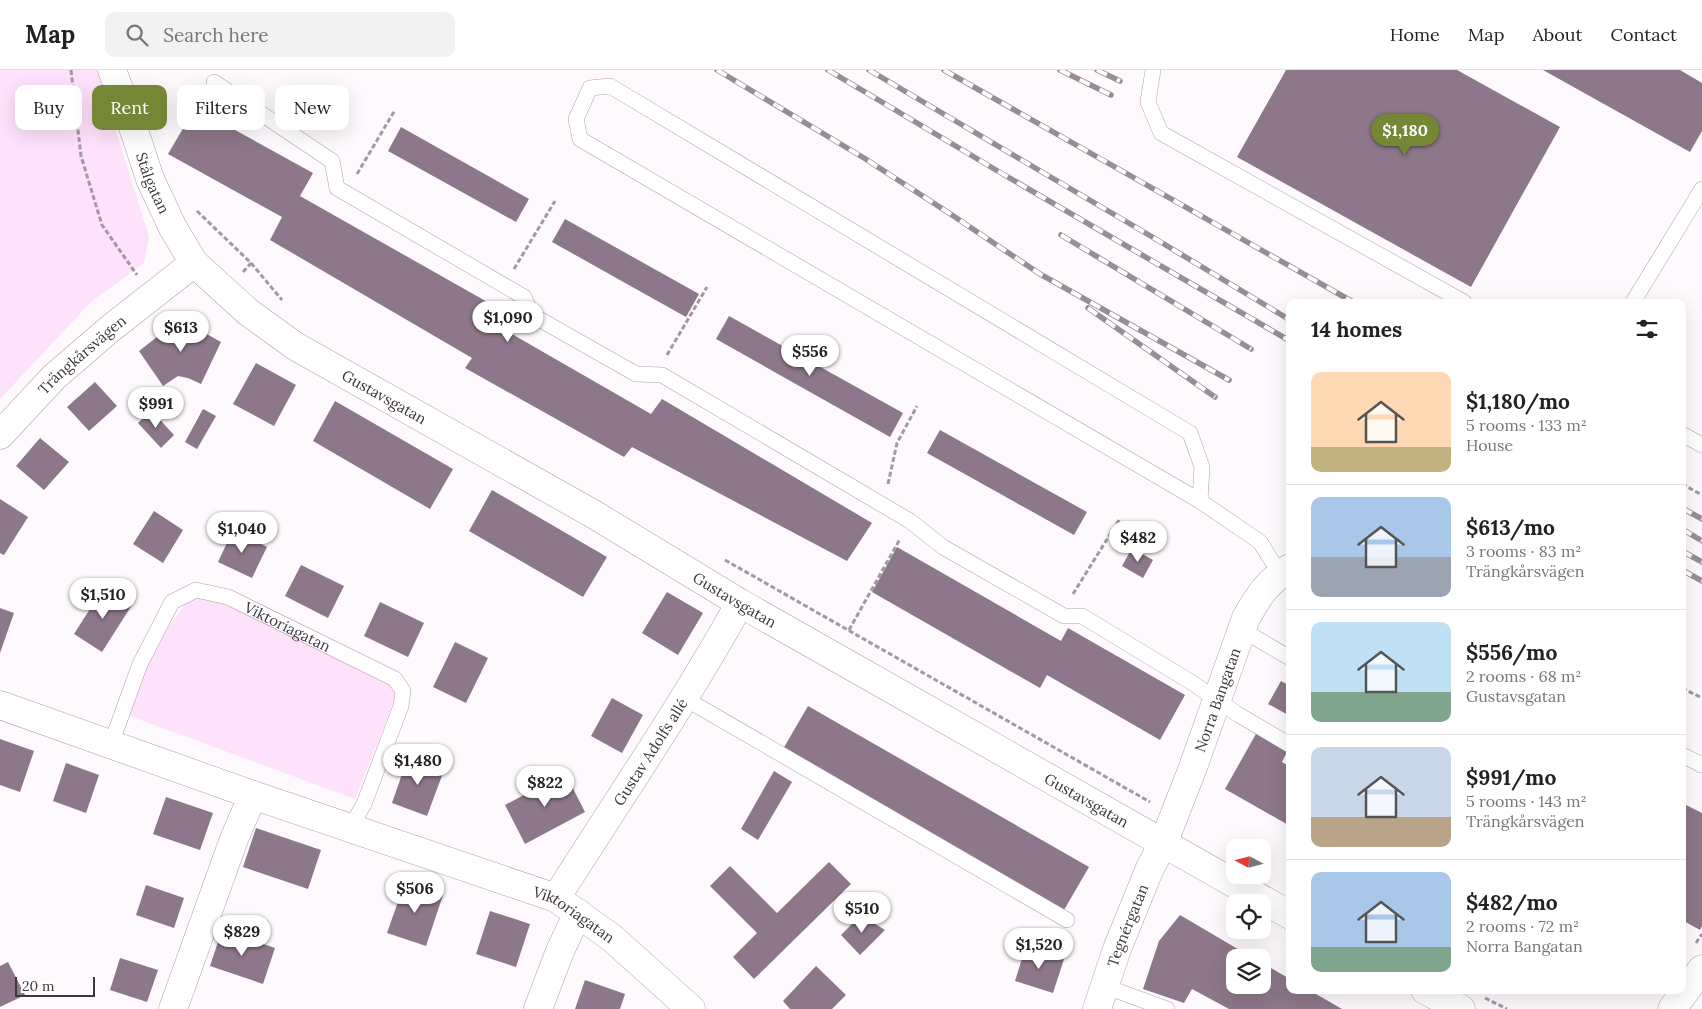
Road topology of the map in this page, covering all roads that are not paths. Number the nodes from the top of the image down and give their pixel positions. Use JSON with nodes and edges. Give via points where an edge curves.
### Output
{"nodes":[{"id":1,"x":112,"y":70,"type":"edge"},
{"id":2,"x":1153,"y":70,"type":"edge"},
{"id":3,"x":214,"y":82,"type":"dead end"},
{"id":4,"x":1702,"y":189,"type":"edge"},
{"id":5,"x":194,"y":263,"type":"junction"},
{"id":6,"x":1459,"y":299,"type":"edge"},
{"id":7,"x":1635,"y":299,"type":"edge"},
{"id":8,"x":0,"y":436,"type":"edge"},
{"id":9,"x":1686,"y":436,"type":"edge"},
{"id":10,"x":1702,"y":445,"type":"edge"},
{"id":11,"x":1200,"y":501,"type":"junction"},
{"id":12,"x":1286,"y":573,"type":"edge"},
{"id":13,"x":1286,"y":574,"type":"edge"},
{"id":14,"x":740,"y":603,"type":"junction"},
{"id":15,"x":1242,"y":630,"type":"junction"},
{"id":16,"x":1286,"y":656,"type":"edge"},
{"id":17,"x":684,"y":698,"type":"junction"},
{"id":18,"x":1218,"y":700,"type":"junction"},
{"id":19,"x":0,"y":705,"type":"edge"},
{"id":20,"x":1286,"y":743,"type":"edge"},
{"id":21,"x":111,"y":744,"type":"junction"},
{"id":22,"x":1686,"y":757,"type":"edge"},
{"id":23,"x":1702,"y":765,"type":"edge"},
{"id":24,"x":253,"y":795,"type":"junction"},
{"id":25,"x":350,"y":828,"type":"junction"},
{"id":26,"x":1163,"y":844,"type":"junction"},
{"id":27,"x":567,"y":906,"type":"junction"},
{"id":28,"x":1286,"y":913,"type":"edge"},
{"id":29,"x":1066,"y":920,"type":"dead end"},
{"id":30,"x":1702,"y":969,"type":"edge"},
{"id":31,"x":1686,"y":990,"type":"edge"},
{"id":32,"x":1440,"y":994,"type":"edge"},
{"id":33,"x":1683,"y":994,"type":"edge"},
{"id":34,"x":1101,"y":998,"type":"edge"},
{"id":35,"x":1470,"y":1002,"type":"edge"},
{"id":36,"x":173,"y":1009,"type":"edge"},
{"id":37,"x":538,"y":1009,"type":"edge"},
{"id":38,"x":691,"y":1009,"type":"edge"},
{"id":39,"x":1167,"y":1009,"type":"edge"},
{"id":40,"x":1672,"y":1009,"type":"edge"}],
"edges":[{"from":1,"to":5,"type":"street","name":"Stålgatan","via":[[150,179]]},
{"from":2,"to":6,"type":"lane","via":[[1148,102],[1161,133]]},
{"from":3,"to":18,"type":"lane","via":[[332,161],[337,188],[524,297],[532,315],[636,374],[662,375],[883,504],[943,547],[1064,616],[1082,616]]},
{"from":4,"to":7,"type":"lane"},
{"from":5,"to":8,"type":"street","name":"Trängkårsvägen","via":[[54,377]]},
{"from":5,"to":14,"type":"street","name":"Gustavsgatan","via":[[248,312],[295,346],[596,515]]},
{"from":9,"to":10,"type":"lane"},
{"from":11,"to":11,"type":"lane","via":[[580,139],[576,119],[590,88],[610,86],[1190,433],[1202,467]]},
{"from":11,"to":12,"type":"lane","via":[[1260,542]]},
{"from":13,"to":15,"type":"street","name":"Norra Bangatan","via":[[1274,578],[1257,598]]},
{"from":14,"to":17,"type":"street","name":"Gustav Adolfs allé"},
{"from":14,"to":26,"type":"street","name":"Gustavsgatan"},
{"from":15,"to":16,"type":"lane"},
{"from":15,"to":18,"type":"street","name":"Norra Bangatan"},
{"from":17,"to":27,"type":"street","name":"Gustav Adolfs allé"},
{"from":17,"to":29,"type":"lane"},
{"from":18,"to":20,"type":"lane"},
{"from":18,"to":26,"type":"street","name":"Norra Bangatan"},
{"from":19,"to":21,"type":"street","name":"Viktoriagatan"},
{"from":21,"to":24,"type":"street","name":"Viktoriagatan"},
{"from":21,"to":25,"type":"lane","name":"Viktoriagatan","via":[[140,664],[172,602],[196,590],[228,597],[395,679],[403,691],[401,706],[364,804]]},
{"from":22,"to":23,"type":"lane"},
{"from":24,"to":25,"type":"street","name":"Viktoriagatan"},
{"from":24,"to":36,"type":"street"},
{"from":25,"to":27,"type":"street","name":"Viktoriagatan"},
{"from":26,"to":28,"type":"street","name":"Gustavsgatan"},
{"from":26,"to":34,"type":"street","name":"Tegnérgatan","via":[[1117,949]]},
{"from":27,"to":37,"type":"street","name":"Gustav Adolfs allé","via":[[560,951]]},
{"from":27,"to":38,"type":"street","name":"Viktoriagatan","via":[[612,938]]},
{"from":30,"to":31,"type":"street"},
{"from":32,"to":35,"type":"street"},
{"from":33,"to":40,"type":"street"},
{"from":34,"to":39,"type":"lane"}]}
